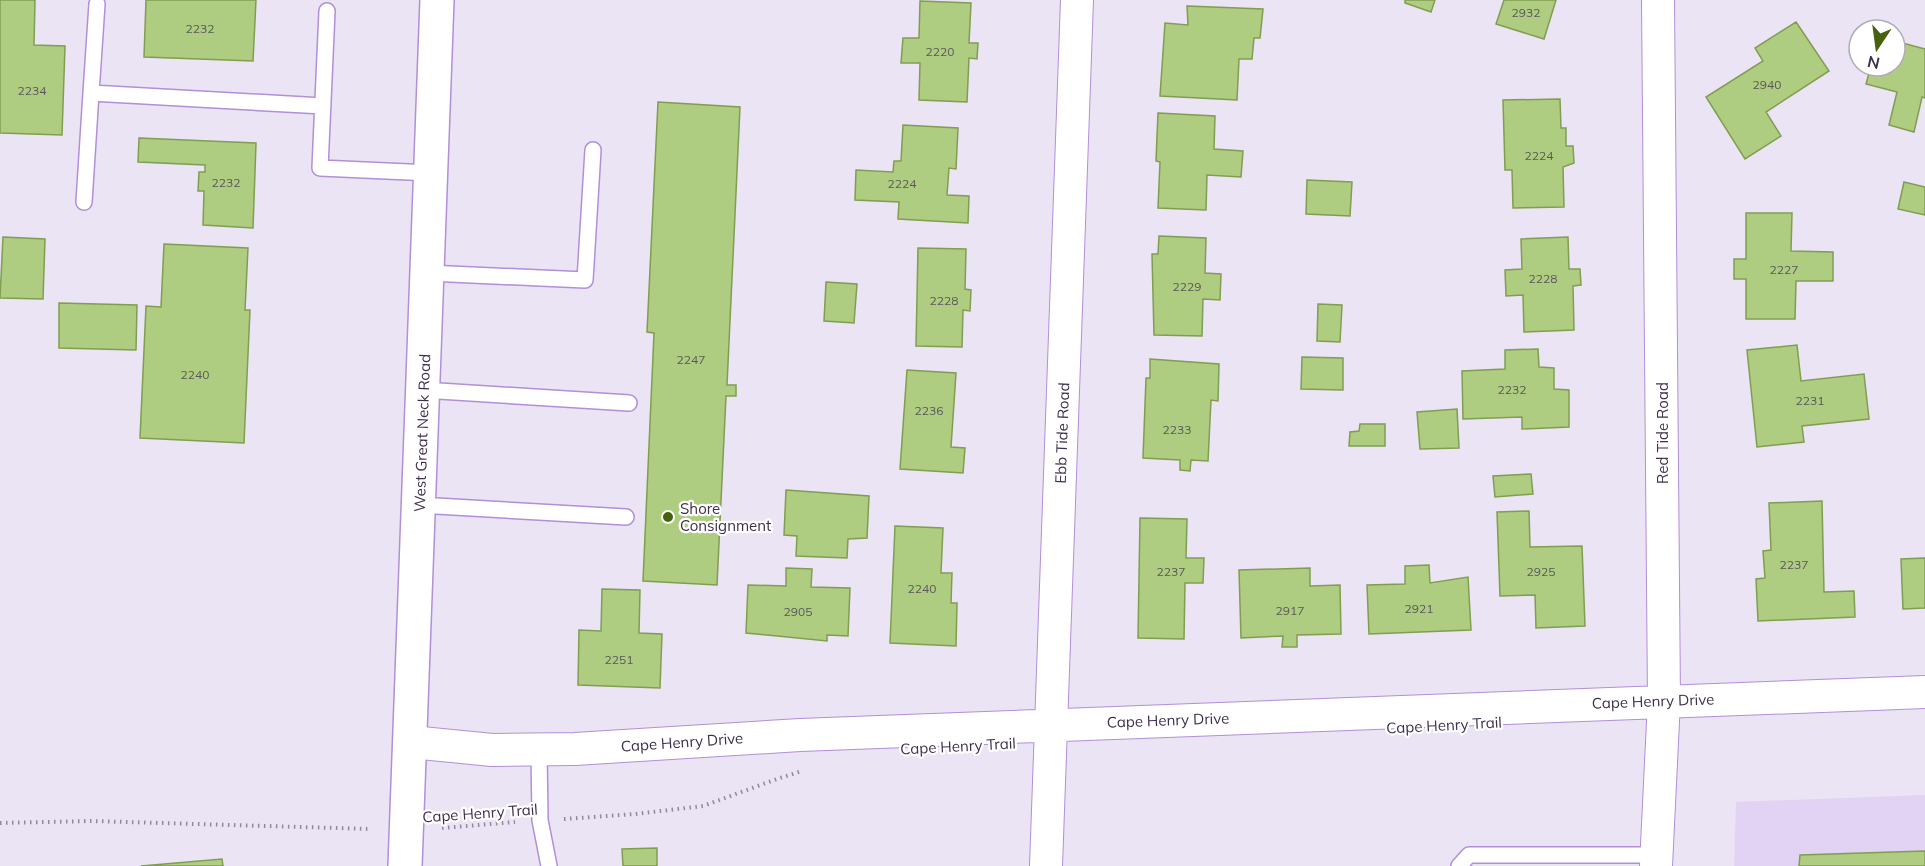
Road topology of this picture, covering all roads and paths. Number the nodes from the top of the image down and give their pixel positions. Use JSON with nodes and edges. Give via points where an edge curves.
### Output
{"nodes":[{"id":1,"x":437,"y":0,"type":"edge"},
{"id":2,"x":1077,"y":0,"type":"edge"},
{"id":3,"x":1658,"y":0,"type":"edge"},
{"id":4,"x":97,"y":4,"type":"dead end"},
{"id":5,"x":327,"y":11,"type":"dead end"},
{"id":6,"x":91,"y":93,"type":"junction"},
{"id":7,"x":323,"y":106,"type":"junction"},
{"id":8,"x":593,"y":150,"type":"dead end"},
{"id":9,"x":431,"y":173,"type":"junction"},
{"id":10,"x":84,"y":202,"type":"dead end"},
{"id":11,"x":428,"y":273,"type":"junction"},
{"id":12,"x":423,"y":390,"type":"junction"},
{"id":13,"x":629,"y":403,"type":"dead end"},
{"id":14,"x":419,"y":505,"type":"junction"},
{"id":15,"x":626,"y":517,"type":"dead end"},
{"id":16,"x":1925,"y":692,"type":"edge"},
{"id":17,"x":1664,"y":701,"type":"junction"},
{"id":18,"x":1052,"y":724,"type":"junction"},
{"id":19,"x":411,"y":742,"type":"junction"},
{"id":20,"x":539,"y":750,"type":"junction"},
{"id":21,"x":805,"y":771,"type":"dead end"},
{"id":22,"x":540,"y":820,"type":"junction"},
{"id":23,"x":0,"y":823,"type":"edge"},
{"id":24,"x":407,"y":830,"type":"junction"},
{"id":25,"x":1614,"y":860,"type":"edge"},
{"id":26,"x":1656,"y":860,"type":"edge"},
{"id":27,"x":405,"y":866,"type":"edge"},
{"id":28,"x":549,"y":866,"type":"edge"},
{"id":29,"x":1046,"y":866,"type":"edge"},
{"id":30,"x":1459,"y":866,"type":"edge"}],
"edges":[{"from":1,"to":9,"type":"street","name":"West Great Neck Road"},
{"from":2,"to":18,"type":"street","name":"Ebb Tide Road"},
{"from":3,"to":17,"type":"street","name":"Red Tide Road"},
{"from":4,"to":6,"type":"lane"},
{"from":5,"to":7,"type":"lane"},
{"from":6,"to":7,"type":"lane"},
{"from":6,"to":10,"type":"lane"},
{"from":7,"to":9,"type":"lane","via":[[320,168]]},
{"from":8,"to":11,"type":"lane","via":[[585,280]]},
{"from":9,"to":11,"type":"street","name":"West Great Neck Road"},
{"from":11,"to":12,"type":"street","name":"West Great Neck Road"},
{"from":12,"to":13,"type":"lane"},
{"from":12,"to":14,"type":"street","name":"West Great Neck Road"},
{"from":14,"to":15,"type":"lane"},
{"from":14,"to":19,"type":"street","name":"West Great Neck Road"},
{"from":16,"to":17,"type":"street","name":"Cape Henry Drive"},
{"from":17,"to":18,"type":"street","name":"Cape Henry Drive"},
{"from":17,"to":26,"type":"street","name":"Red Tide Road"},
{"from":18,"to":20,"type":"street","name":"Cape Henry Drive"},
{"from":18,"to":29,"type":"street","name":"Ebb Tide Road"},
{"from":19,"to":20,"type":"street","name":"Cape Henry Drive"},
{"from":19,"to":24,"type":"street","name":"West Great Neck Road"},
{"from":20,"to":22,"type":"lane"},
{"from":21,"to":22,"type":"path","name":"Cape Henry Trail","via":[[703,806]]},
{"from":22,"to":24,"type":"path","name":"Cape Henry Trail"},
{"from":22,"to":28,"type":"lane"},
{"from":23,"to":24,"type":"path","name":"Cape Henry Trail","via":[[91,821]]},
{"from":24,"to":27,"type":"street","name":"West Great Neck Road"},
{"from":25,"to":26,"type":"lane"},
{"from":25,"to":30,"type":"lane","via":[[1469,855]]}]}
